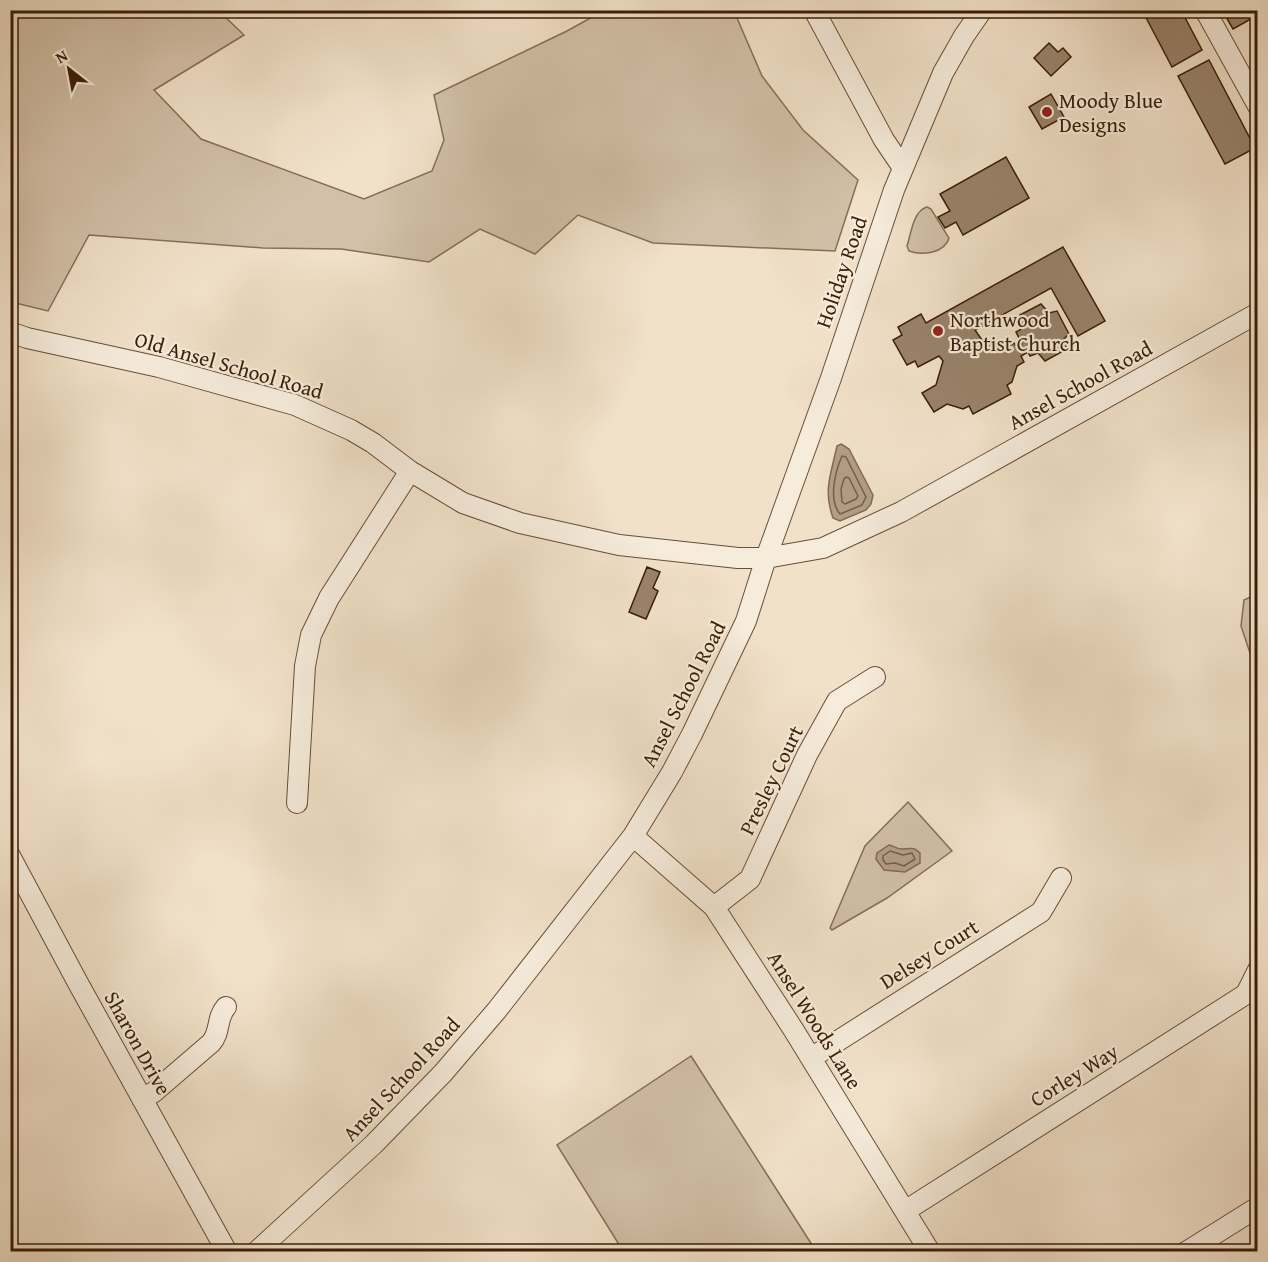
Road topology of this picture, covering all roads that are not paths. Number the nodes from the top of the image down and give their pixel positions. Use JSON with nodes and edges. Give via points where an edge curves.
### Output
{"nodes":[{"id":1,"x":814,"y":10,"type":"edge"},
{"id":2,"x":982,"y":10,"type":"edge"},
{"id":3,"x":1205,"y":10,"type":"edge"},
{"id":4,"x":1257,"y":106,"type":"edge"},
{"id":5,"x":903,"y":168,"type":"junction"},
{"id":6,"x":1257,"y":313,"type":"edge"},
{"id":7,"x":10,"y":332,"type":"edge"},
{"id":8,"x":410,"y":471,"type":"junction"},
{"id":9,"x":766,"y":558,"type":"junction"},
{"id":10,"x":875,"y":677,"type":"dead end"},
{"id":11,"x":297,"y":803,"type":"dead end"},
{"id":12,"x":633,"y":836,"type":"junction"},
{"id":13,"x":10,"y":856,"type":"edge"},
{"id":14,"x":1061,"y":878,"type":"dead end"},
{"id":15,"x":714,"y":907,"type":"junction"},
{"id":16,"x":1257,"y":970,"type":"edge"},
{"id":17,"x":226,"y":1007,"type":"dead end"},
{"id":18,"x":811,"y":1058,"type":"junction"},
{"id":19,"x":142,"y":1099,"type":"junction"},
{"id":20,"x":1257,"y":1207,"type":"edge"},
{"id":21,"x":905,"y":1211,"type":"junction"},
{"id":22,"x":227,"y":1251,"type":"edge"},
{"id":23,"x":256,"y":1251,"type":"edge"},
{"id":24,"x":930,"y":1251,"type":"edge"},
{"id":25,"x":1186,"y":1251,"type":"edge"}],
"edges":[{"from":1,"to":5,"type":"street"},
{"from":2,"to":5,"type":"street","name":"Holiday Road","via":[[943,73]]},
{"from":3,"to":4,"type":"street"},
{"from":5,"to":9,"type":"street","name":"Holiday Road"},
{"from":6,"to":9,"type":"street","name":"Ansel School Road","via":[[901,512],[823,548]]},
{"from":7,"to":8,"type":"street","name":"Old Ansel School Road","via":[[159,367],[295,405],[351,430]]},
{"from":8,"to":9,"type":"street","name":"Old Ansel School Road","via":[[482,511],[562,534],[619,545]]},
{"from":8,"to":11,"type":"street","via":[[329,598],[311,635],[305,666]]},
{"from":9,"to":12,"type":"street","name":"Ansel School Road","via":[[746,621],[692,734]]},
{"from":10,"to":15,"type":"street","name":"Presley Court","via":[[837,701],[807,755],[750,879]]},
{"from":12,"to":15,"type":"street","name":"Ansel Woods Lane"},
{"from":12,"to":23,"type":"street","name":"Ansel School Road","via":[[443,1073],[374,1144]]},
{"from":13,"to":19,"type":"street","name":"Sharon Drive"},
{"from":14,"to":18,"type":"street","name":"Delsey Court","via":[[1041,912]]},
{"from":15,"to":18,"type":"street","name":"Ansel Woods Lane"},
{"from":16,"to":21,"type":"street","name":"Corley Way","via":[[1246,994]]},
{"from":17,"to":19,"type":"street","via":[[218,1020],[215,1038]]},
{"from":18,"to":21,"type":"street","name":"Ansel Woods Lane"},
{"from":19,"to":22,"type":"street","name":"Sharon Drive"},
{"from":20,"to":25,"type":"street"},
{"from":21,"to":24,"type":"street","name":"Ansel Woods Lane"}]}
